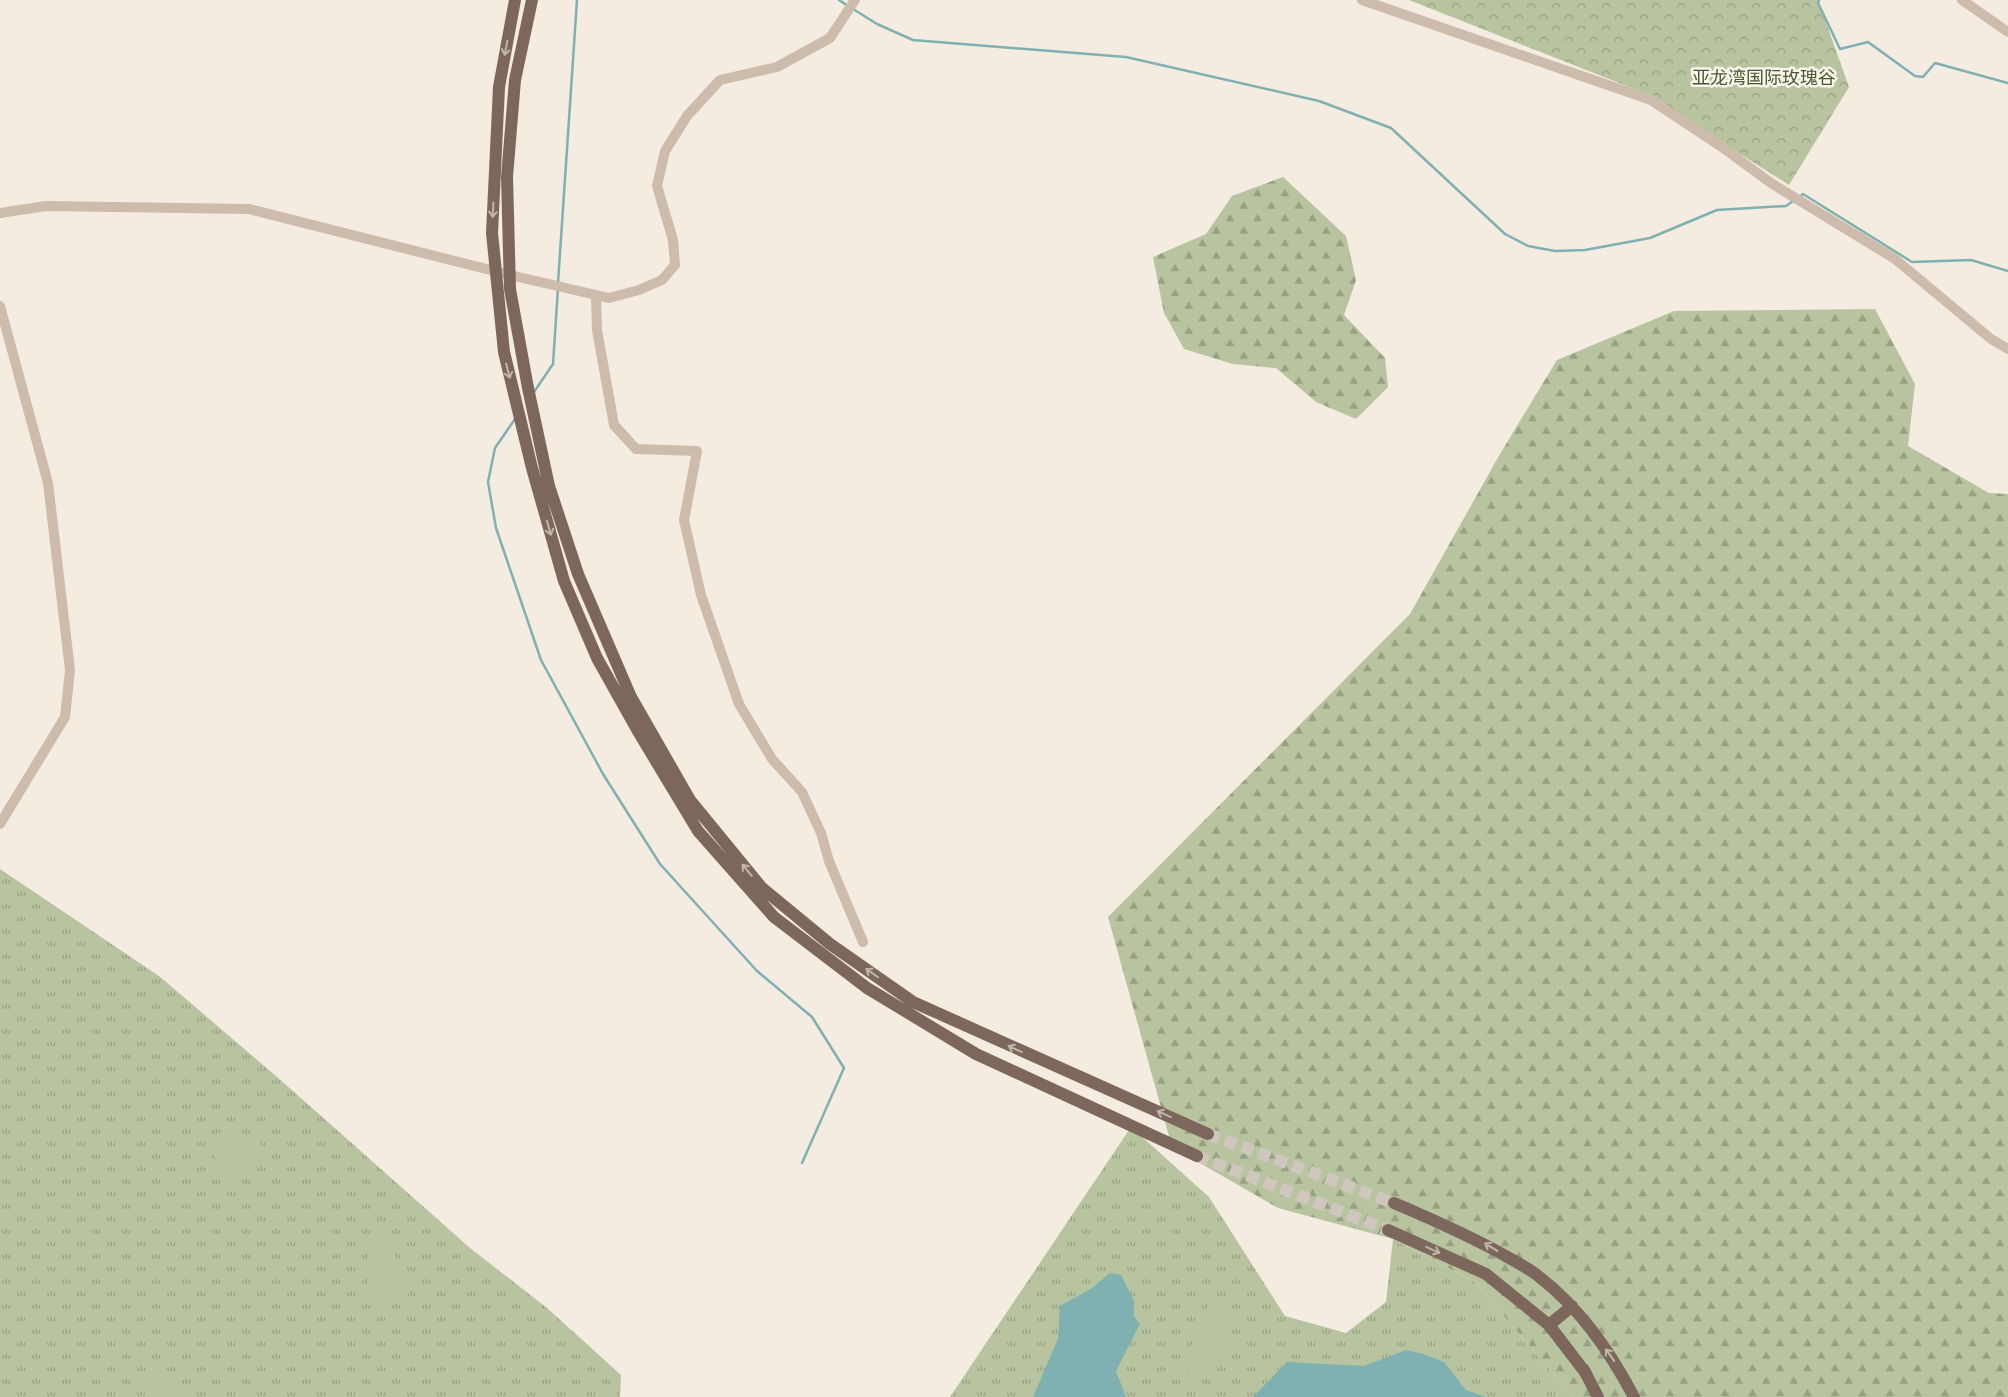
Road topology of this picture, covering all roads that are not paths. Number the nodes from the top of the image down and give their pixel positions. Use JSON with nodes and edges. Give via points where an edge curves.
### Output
{"nodes":[{"id":1,"x":515,"y":0,"type":"edge"},
{"id":2,"x":532,"y":0,"type":"edge"},
{"id":3,"x":855,"y":0,"type":"edge"},
{"id":4,"x":1362,"y":0,"type":"edge"},
{"id":5,"x":1962,"y":0,"type":"edge"},
{"id":6,"x":2008,"y":32,"type":"edge"},
{"id":7,"x":0,"y":213,"type":"edge"},
{"id":8,"x":495,"y":272,"type":"junction"},
{"id":9,"x":596,"y":295,"type":"junction"},
{"id":10,"x":0,"y":306,"type":"edge"},
{"id":11,"x":2008,"y":349,"type":"edge"},
{"id":12,"x":571,"y":553,"type":"junction"},
{"id":13,"x":557,"y":556,"type":"junction"},
{"id":14,"x":590,"y":600,"type":"junction"},
{"id":15,"x":577,"y":610,"type":"junction"},
{"id":16,"x":0,"y":824,"type":"edge"},
{"id":17,"x":863,"y":942,"type":"dead end"},
{"id":18,"x":1208,"y":1134,"type":"tunnel mouth"},
{"id":19,"x":1197,"y":1156,"type":"tunnel mouth"},
{"id":20,"x":1394,"y":1203,"type":"tunnel mouth"},
{"id":21,"x":1388,"y":1230,"type":"tunnel mouth"},
{"id":22,"x":1572,"y":1306,"type":"junction"},
{"id":23,"x":1549,"y":1325,"type":"junction"},
{"id":24,"x":1598,"y":1397,"type":"edge"},
{"id":25,"x":1634,"y":1397,"type":"edge"}],
"edges":[{"from":1,"to":8,"type":"main road","one_way":true,"via":[[498,87],[492,233]]},
{"from":2,"to":12,"type":"main road","via":[[515,80],[507,176],[510,289],[549,486]]},
{"from":3,"to":9,"type":"street","via":[[830,38],[777,67],[720,80],[694,109],[665,151],[657,186],[673,240],[675,265],[662,280],[639,290],[609,298]]},
{"from":4,"to":11,"type":"street","via":[[1651,100],[1771,183],[1895,259],[1991,339]]},
{"from":5,"to":6,"type":"street"},
{"from":7,"to":8,"type":"street","via":[[46,206],[250,209]]},
{"from":8,"to":9,"type":"street"},
{"from":8,"to":13,"type":"main road","one_way":true,"via":[[504,352]]},
{"from":9,"to":17,"type":"street","via":[[597,330],[614,425],[636,449],[697,451],[684,520],[701,595],[739,704],[772,758],[802,792]]},
{"from":10,"to":16,"type":"street","via":[[48,483],[70,670],[65,717]]},
{"from":12,"to":13,"type":"main road","via":[[570,564],[566,568]]},
{"from":12,"to":14,"type":"main road"},
{"from":13,"to":15,"type":"main road"},
{"from":14,"to":15,"type":"main road","via":[[576,590]]},
{"from":18,"to":14,"type":"main road","one_way":true,"via":[[913,1002],[830,944],[762,888],[690,800],[631,696]]},
{"from":15,"to":19,"type":"main road","via":[[597,658],[698,831],[774,917],[867,988],[976,1054]]},
{"from":22,"to":20,"type":"main road","one_way":true,"via":[[1537,1274],[1477,1239]]},
{"from":21,"to":23,"type":"main road","one_way":true,"via":[[1486,1274]]},
{"from":22,"to":23,"type":"main road"},
{"from":25,"to":22,"type":"main road","one_way":true,"via":[[1593,1330]]},
{"from":23,"to":24,"type":"main road","via":[[1585,1372]]}]}
